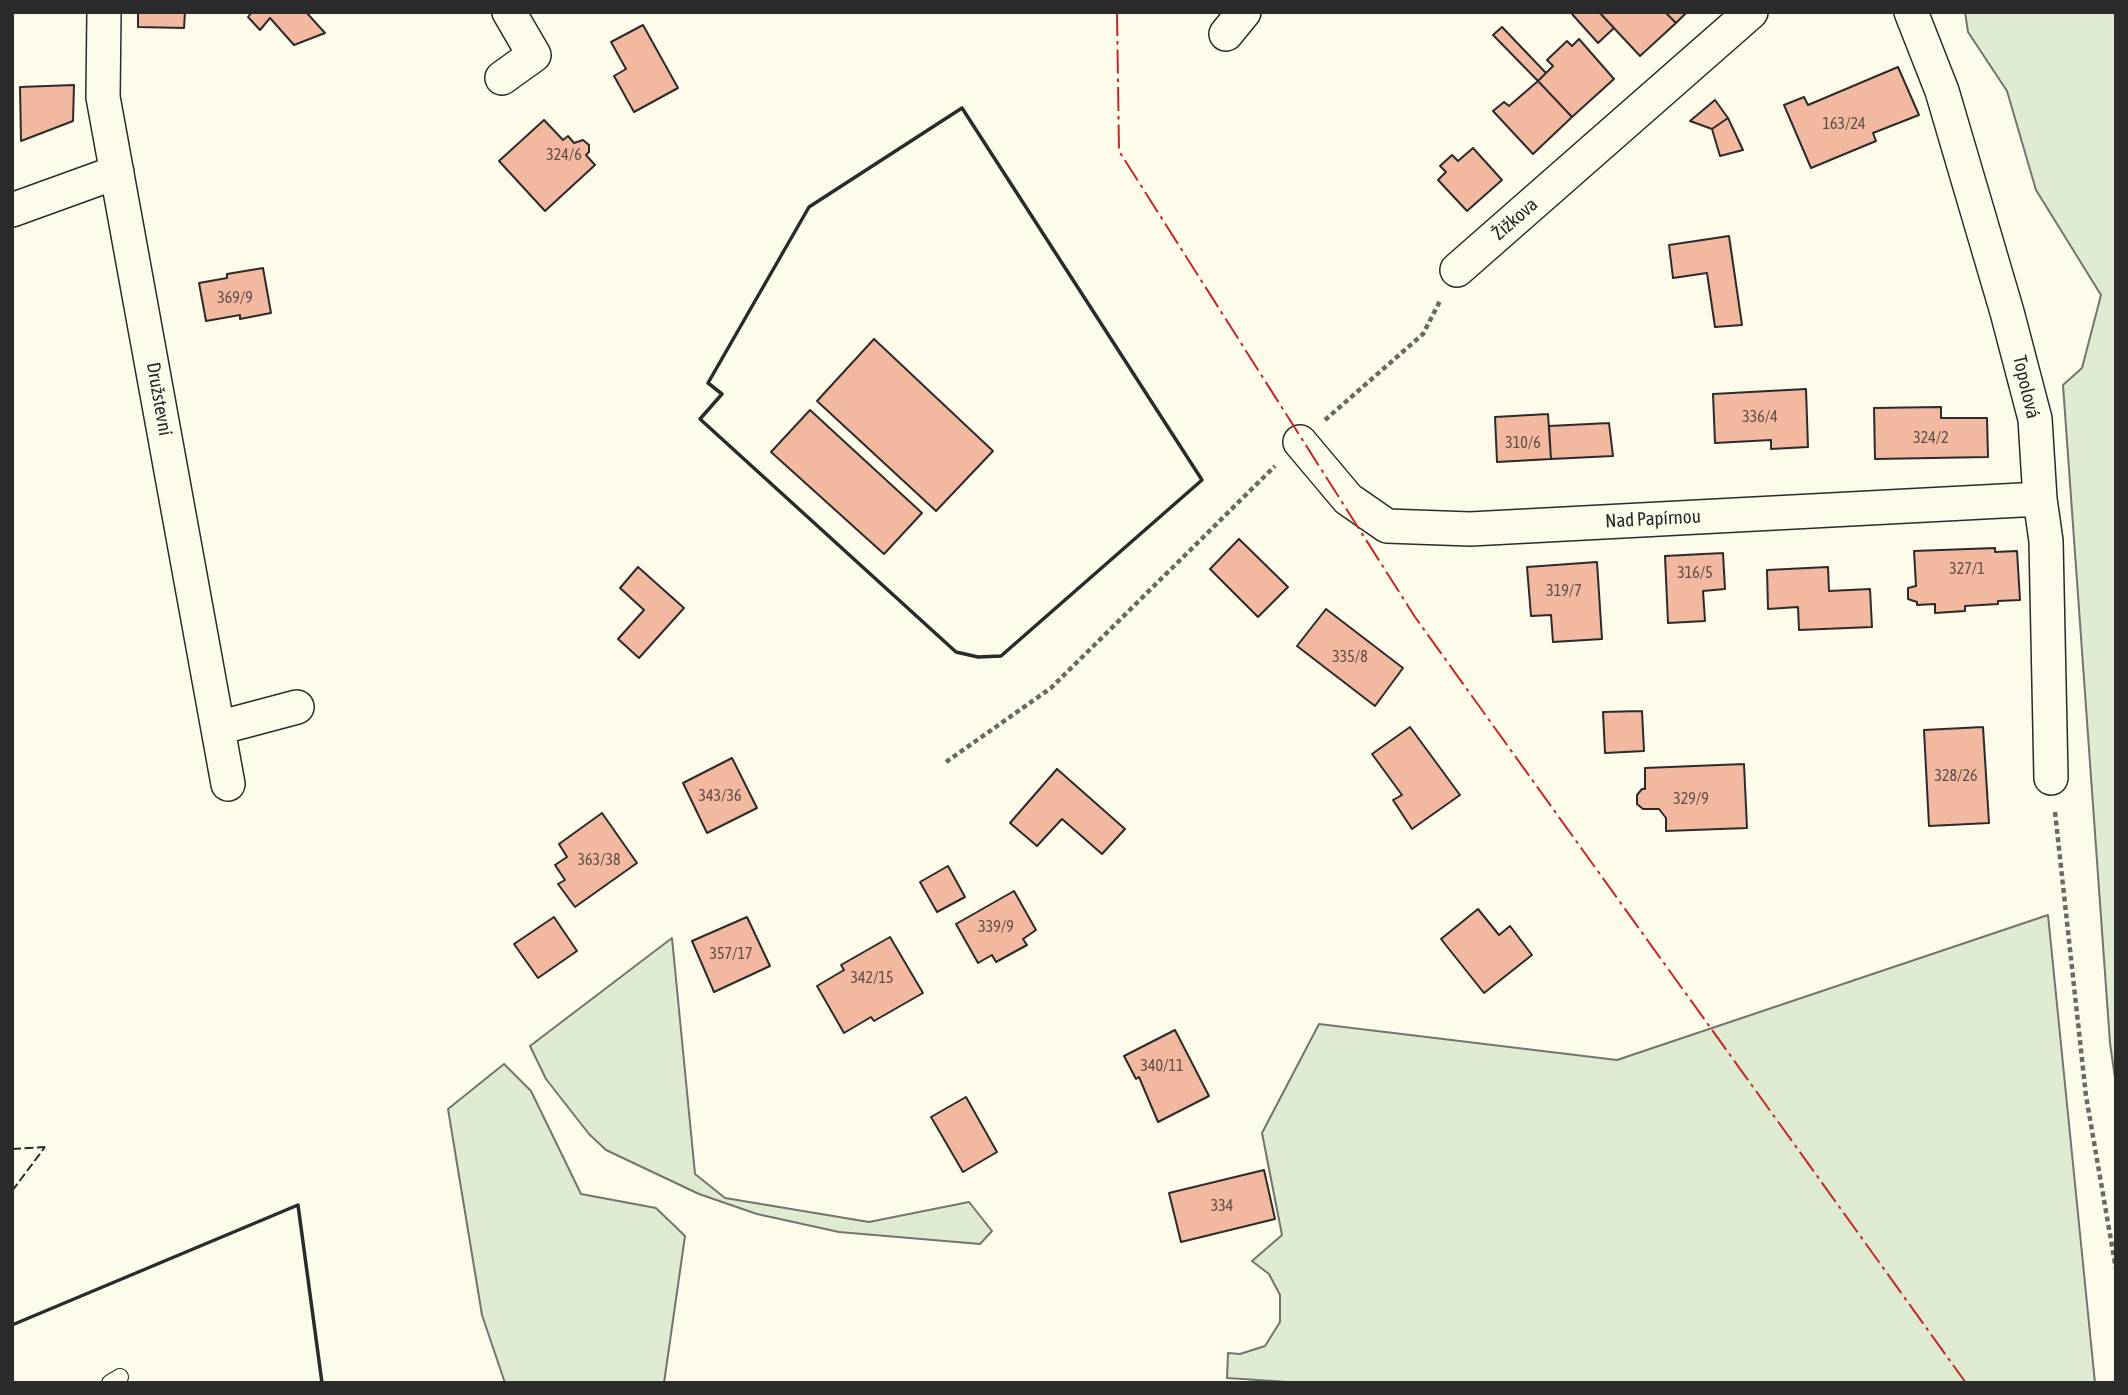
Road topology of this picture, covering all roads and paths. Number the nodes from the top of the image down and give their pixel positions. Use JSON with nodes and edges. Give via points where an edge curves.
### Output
{"nodes":[{"id":1,"x":104,"y":12,"type":"edge"},
{"id":2,"x":509,"y":12,"type":"edge"},
{"id":3,"x":1751,"y":12,"type":"edge"},
{"id":4,"x":1911,"y":12,"type":"edge"},
{"id":5,"x":502,"y":78,"type":"dead end"},
{"id":6,"x":117,"y":172,"type":"junction"},
{"id":7,"x":12,"y":210,"type":"edge"},
{"id":8,"x":1457,"y":270,"type":"joint"},
{"id":9,"x":1300,"y":442,"type":"junction"},
{"id":10,"x":2040,"y":499,"type":"junction"},
{"id":11,"x":297,"y":707,"type":"dead end"},
{"id":12,"x":218,"y":728,"type":"junction"},
{"id":13,"x":946,"y":762,"type":"dead end"},
{"id":14,"x":2051,"y":778,"type":"joint"},
{"id":15,"x":228,"y":784,"type":"dead end"},
{"id":16,"x":2116,"y":1269,"type":"edge"}],
"edges":[{"from":1,"to":6,"type":"street","name":"Družstevní","via":[[103,97]]},
{"from":2,"to":5,"type":"street","via":[[534,55]]},
{"from":3,"to":8,"type":"street","name":"Žižkova"},
{"from":4,"to":10,"type":"street","name":"Topolová","via":[[1942,91],[2007,313],[2035,419]]},
{"from":6,"to":7,"type":"street"},
{"from":6,"to":12,"type":"street","name":"Družstevní"},
{"from":8,"to":9,"type":"path","via":[[1423,334]]},
{"from":9,"to":10,"type":"street","name":"Nad Papírnou","via":[[1348,499],[1387,526],[1470,529]]},
{"from":9,"to":13,"type":"path","via":[[1051,688]]},
{"from":10,"to":14,"type":"street","name":"Topolová","via":[[2046,541]]},
{"from":11,"to":12,"type":"street"},
{"from":12,"to":15,"type":"street","name":"Družstevní"},
{"from":14,"to":16,"type":"path","via":[[2086,1096]]}]}
